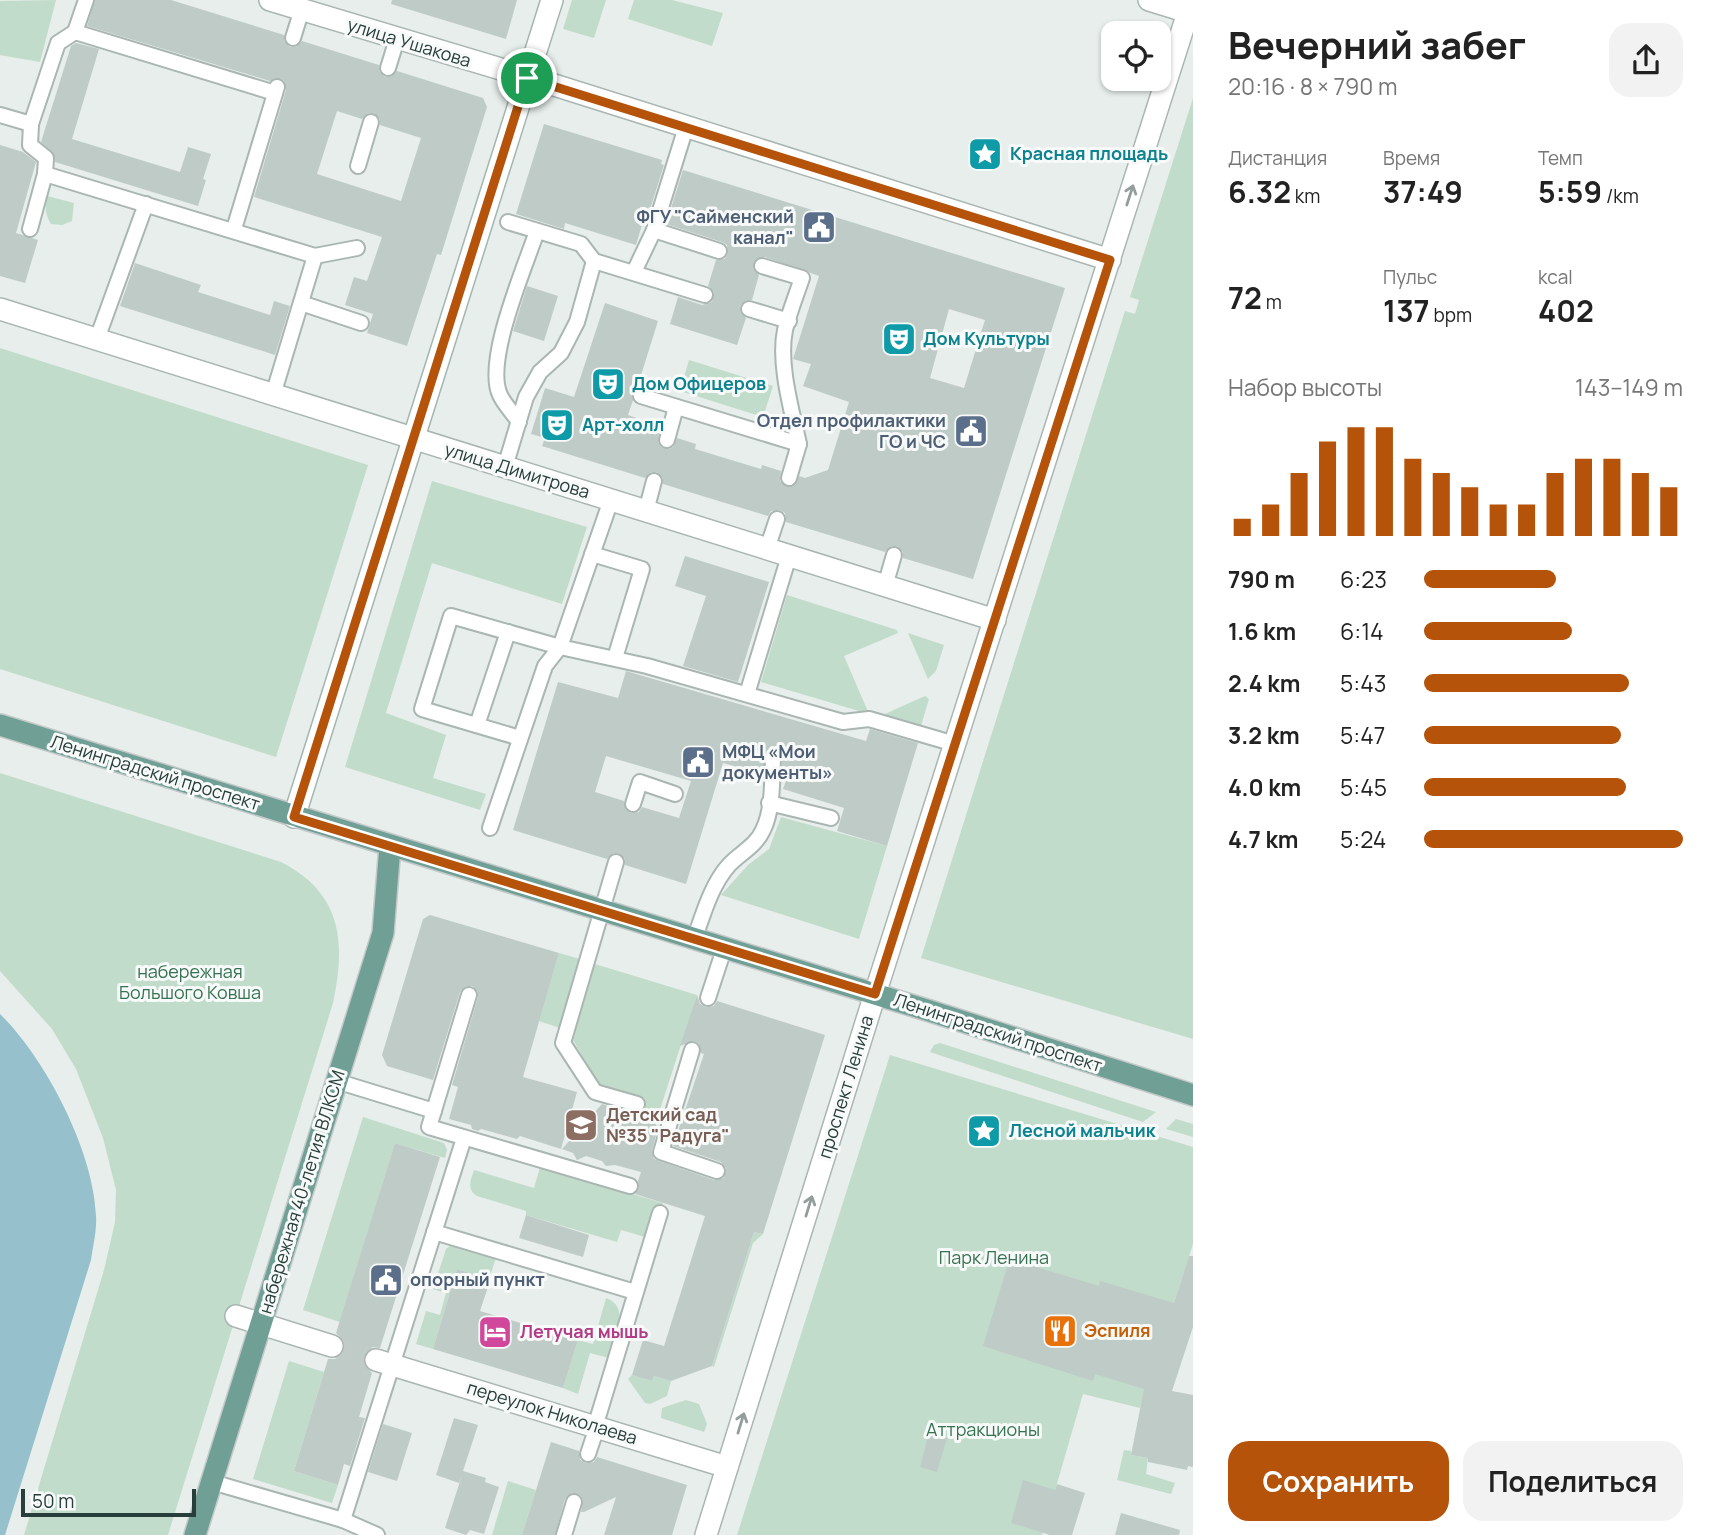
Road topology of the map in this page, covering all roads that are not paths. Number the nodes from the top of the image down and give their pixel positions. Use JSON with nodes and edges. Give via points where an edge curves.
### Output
{"nodes":[{"id":1,"x":86,"y":0,"type":"edge"},
{"id":2,"x":270,"y":0,"type":"edge"},
{"id":3,"x":552,"y":0,"type":"edge"},
{"id":4,"x":1149,"y":0,"type":"edge"},
{"id":5,"x":1190,"y":6,"type":"edge"},
{"id":6,"x":316,"y":8,"type":"edge"},
{"id":7,"x":75,"y":32,"type":"junction"},
{"id":8,"x":293,"y":38,"type":"dead end"},
{"id":9,"x":397,"y":38,"type":"junction"},
{"id":10,"x":388,"y":68,"type":"dead end"},
{"id":11,"x":527,"y":78,"type":"junction"},
{"id":12,"x":0,"y":115,"type":"edge"},
{"id":13,"x":371,"y":122,"type":"dead end"},
{"id":14,"x":31,"y":124,"type":"junction"},
{"id":15,"x":686,"y":127,"type":"junction"},
{"id":16,"x":358,"y":166,"type":"dead end"},
{"id":17,"x":45,"y":174,"type":"junction"},
{"id":18,"x":146,"y":204,"type":"junction"},
{"id":19,"x":508,"y":222,"type":"dead end"},
{"id":20,"x":30,"y":229,"type":"dead end"},
{"id":21,"x":234,"y":229,"type":"junction"},
{"id":22,"x":654,"y":230,"type":"junction"},
{"id":23,"x":537,"y":231,"type":"junction"},
{"id":24,"x":356,"y":248,"type":"dead end"},
{"id":25,"x":719,"y":251,"type":"dead end"},
{"id":26,"x":315,"y":256,"type":"junction"},
{"id":27,"x":1110,"y":260,"type":"junction"},
{"id":28,"x":594,"y":261,"type":"junction"},
{"id":29,"x":762,"y":266,"type":"dead end"},
{"id":30,"x":634,"y":272,"type":"junction"},
{"id":31,"x":705,"y":295,"type":"dead end"},
{"id":32,"x":301,"y":303,"type":"junction"},
{"id":33,"x":0,"y":309,"type":"edge"},
{"id":34,"x":749,"y":309,"type":"dead end"},
{"id":35,"x":789,"y":321,"type":"junction"},
{"id":36,"x":362,"y":323,"type":"dead end"},
{"id":37,"x":97,"y":340,"type":"junction"},
{"id":38,"x":273,"y":394,"type":"junction"},
{"id":39,"x":641,"y":396,"type":"dead end"},
{"id":40,"x":676,"y":407,"type":"junction"},
{"id":41,"x":519,"y":422,"type":"junction"},
{"id":42,"x":413,"y":438,"type":"junction"},
{"id":43,"x":667,"y":440,"type":"dead end"},
{"id":44,"x":799,"y":444,"type":"junction"},
{"id":45,"x":505,"y":467,"type":"junction"},
{"id":46,"x":789,"y":478,"type":"dead end"},
{"id":47,"x":654,"y":481,"type":"dead end"},
{"id":48,"x":611,"y":500,"type":"junction"},
{"id":49,"x":646,"y":511,"type":"junction"},
{"id":50,"x":776,"y":519,"type":"dead end"},
{"id":51,"x":767,"y":549,"type":"junction"},
{"id":52,"x":592,"y":554,"type":"junction"},
{"id":53,"x":894,"y":555,"type":"dead end"},
{"id":54,"x":789,"y":556,"type":"junction"},
{"id":55,"x":885,"y":586,"type":"junction"},
{"id":56,"x":995,"y":620,"type":"junction"},
{"id":57,"x":508,"y":632,"type":"junction"},
{"id":58,"x":560,"y":647,"type":"junction"},
{"id":59,"x":615,"y":658,"type":"junction"},
{"id":60,"x":747,"y":694,"type":"junction"},
{"id":61,"x":0,"y":725,"type":"edge"},
{"id":62,"x":477,"y":725,"type":"junction"},
{"id":63,"x":520,"y":738,"type":"junction"},
{"id":64,"x":955,"y":744,"type":"junction"},
{"id":65,"x":773,"y":759,"type":"dead end"},
{"id":66,"x":675,"y":794,"type":"dead end"},
{"id":67,"x":769,"y":803,"type":"junction"},
{"id":68,"x":633,"y":804,"type":"dead end"},
{"id":69,"x":294,"y":817,"type":"junction"},
{"id":70,"x":831,"y":818,"type":"dead end"},
{"id":71,"x":490,"y":828,"type":"dead end"},
{"id":72,"x":390,"y":846,"type":"junction"},
{"id":73,"x":616,"y":862,"type":"dead end"},
{"id":74,"x":601,"y":911,"type":"junction"},
{"id":75,"x":694,"y":940,"type":"junction"},
{"id":76,"x":723,"y":949,"type":"junction"},
{"id":77,"x":875,"y":994,"type":"junction"},
{"id":78,"x":469,"y":995,"type":"dead end"},
{"id":79,"x":708,"y":998,"type":"dead end"},
{"id":80,"x":692,"y":1050,"type":"dead end"},
{"id":81,"x":336,"y":1081,"type":"junction"},
{"id":82,"x":1193,"y":1095,"type":"edge"},
{"id":83,"x":637,"y":1104,"type":"dead end"},
{"id":84,"x":434,"y":1111,"type":"junction"},
{"id":85,"x":464,"y":1138,"type":"junction"},
{"id":86,"x":717,"y":1171,"type":"dead end"},
{"id":87,"x":630,"y":1185,"type":"dead end"},
{"id":88,"x":660,"y":1213,"type":"dead end"},
{"id":89,"x":434,"y":1232,"type":"junction"},
{"id":90,"x":635,"y":1292,"type":"junction"},
{"id":91,"x":236,"y":1315,"type":"dead end"},
{"id":92,"x":261,"y":1325,"type":"junction"},
{"id":93,"x":332,"y":1346,"type":"tunnel mouth"},
{"id":94,"x":384,"y":1362,"type":"junction"},
{"id":95,"x":596,"y":1427,"type":"junction"},
{"id":96,"x":588,"y":1454,"type":"dead end"},
{"id":97,"x":727,"y":1467,"type":"junction"},
{"id":98,"x":212,"y":1482,"type":"junction"},
{"id":99,"x":574,"y":1502,"type":"dead end"},
{"id":100,"x":343,"y":1520,"type":"junction"},
{"id":101,"x":195,"y":1535,"type":"edge"},
{"id":102,"x":377,"y":1535,"type":"edge"},
{"id":103,"x":564,"y":1535,"type":"edge"},
{"id":104,"x":706,"y":1535,"type":"edge"}],
"edges":[{"from":1,"to":7,"type":"lane"},
{"from":2,"to":6,"type":"street","name":"улица Ушакова"},
{"from":3,"to":11,"type":"street"},
{"from":4,"to":5,"type":"street"},
{"from":27,"to":5,"type":"street","name":"проспект Ленина","one_way":true},
{"from":6,"to":8,"type":"lane"},
{"from":6,"to":9,"type":"street","name":"улица Ушакова"},
{"from":7,"to":14,"type":"lane","via":[[58,43]]},
{"from":7,"to":21,"type":"lane","via":[[276,90]]},
{"from":9,"to":10,"type":"lane"},
{"from":9,"to":11,"type":"street","name":"улица Ушакова"},
{"from":11,"to":15,"type":"street","name":"улица Ушакова"},
{"from":11,"to":42,"type":"street"},
{"from":12,"to":14,"type":"lane"},
{"from":13,"to":16,"type":"lane"},
{"from":14,"to":17,"type":"lane","via":[[30,145],[46,158]]},
{"from":15,"to":22,"type":"lane"},
{"from":15,"to":27,"type":"street","name":"улица Ушакова"},
{"from":17,"to":18,"type":"lane"},
{"from":17,"to":20,"type":"lane"},
{"from":18,"to":21,"type":"lane"},
{"from":18,"to":37,"type":"lane"},
{"from":19,"to":23,"type":"lane"},
{"from":21,"to":26,"type":"lane"},
{"from":22,"to":25,"type":"lane"},
{"from":22,"to":30,"type":"lane"},
{"from":23,"to":28,"type":"lane","via":[[581,244]]},
{"from":23,"to":41,"type":"lane","via":[[495,366],[499,393]]},
{"from":24,"to":26,"type":"lane"},
{"from":26,"to":32,"type":"lane"},
{"from":27,"to":56,"type":"street","name":"проспект Ленина"},
{"from":28,"to":30,"type":"lane"},
{"from":28,"to":41,"type":"lane","via":[[577,323],[561,353],[540,372]]},
{"from":29,"to":35,"type":"lane","via":[[802,278]]},
{"from":30,"to":31,"type":"lane"},
{"from":32,"to":36,"type":"lane"},
{"from":32,"to":38,"type":"lane"},
{"from":33,"to":37,"type":"street","name":"улица Димитрова"},
{"from":34,"to":35,"type":"lane"},
{"from":35,"to":44,"type":"lane","via":[[785,364]]},
{"from":37,"to":38,"type":"street","name":"улица Димитрова"},
{"from":38,"to":42,"type":"street","name":"улица Димитрова"},
{"from":39,"to":40,"type":"lane"},
{"from":40,"to":43,"type":"lane"},
{"from":40,"to":44,"type":"lane"},
{"from":41,"to":45,"type":"lane"},
{"from":42,"to":45,"type":"street","name":"улица Димитрова"},
{"from":42,"to":69,"type":"street"},
{"from":44,"to":46,"type":"lane"},
{"from":45,"to":48,"type":"street","name":"улица Димитрова"},
{"from":47,"to":49,"type":"lane"},
{"from":48,"to":49,"type":"street","name":"улица Димитрова"},
{"from":48,"to":52,"type":"lane"},
{"from":49,"to":51,"type":"street","name":"улица Димитрова"},
{"from":50,"to":51,"type":"lane"},
{"from":51,"to":54,"type":"street","name":"улица Димитрова"},
{"from":52,"to":58,"type":"lane"},
{"from":52,"to":59,"type":"lane","via":[[642,569]]},
{"from":53,"to":55,"type":"lane"},
{"from":54,"to":55,"type":"street","name":"улица Димитрова"},
{"from":54,"to":60,"type":"lane"},
{"from":55,"to":56,"type":"street","name":"улица Димитрова"},
{"from":56,"to":64,"type":"street","name":"проспект Ленина"},
{"from":57,"to":58,"type":"lane"},
{"from":57,"to":62,"type":"lane"},
{"from":57,"to":62,"type":"lane","via":[[451,615],[422,709]]},
{"from":58,"to":59,"type":"lane"},
{"from":58,"to":63,"type":"lane","via":[[545,666]]},
{"from":59,"to":60,"type":"lane"},
{"from":60,"to":64,"type":"lane","via":[[843,722],[869,719]]},
{"from":61,"to":69,"type":"main road","name":"Ленинградский проспект"},
{"from":62,"to":63,"type":"lane"},
{"from":63,"to":71,"type":"lane"},
{"from":64,"to":77,"type":"street","name":"проспект Ленина"},
{"from":65,"to":67,"type":"lane"},
{"from":66,"to":68,"type":"lane","via":[[640,782]]},
{"from":67,"to":70,"type":"lane"},
{"from":67,"to":75,"type":"lane","via":[[764,829],[728,866]]},
{"from":69,"to":72,"type":"main road","name":"Ленинградский проспект"},
{"from":72,"to":74,"type":"main road","name":"Ленинградский проспект"},
{"from":72,"to":81,"type":"main road","name":"набережная 40-летия ВЛКСМ","via":[[383,933]]},
{"from":73,"to":74,"type":"lane"},
{"from":74,"to":75,"type":"main road","name":"Ленинградский проспект"},
{"from":74,"to":83,"type":"lane","via":[[562,1043],[595,1092]]},
{"from":75,"to":76,"type":"main road","name":"Ленинградский проспект"},
{"from":76,"to":77,"type":"main road","name":"Ленинградский проспект"},
{"from":76,"to":79,"type":"lane"},
{"from":77,"to":82,"type":"main road","name":"Ленинградский проспект"},
{"from":97,"to":77,"type":"street","name":"проспект Ленина","one_way":true},
{"from":78,"to":84,"type":"lane"},
{"from":80,"to":86,"type":"lane","via":[[661,1152]]},
{"from":81,"to":84,"type":"lane"},
{"from":81,"to":92,"type":"main road","name":"набережная 40-летия ВЛКСМ"},
{"from":84,"to":85,"type":"lane","via":[[429,1127]]},
{"from":85,"to":87,"type":"lane"},
{"from":85,"to":89,"type":"lane"},
{"from":88,"to":90,"type":"lane"},
{"from":89,"to":90,"type":"lane"},
{"from":89,"to":94,"type":"lane"},
{"from":90,"to":95,"type":"lane"},
{"from":91,"to":92,"type":"street"},
{"from":92,"to":93,"type":"street"},
{"from":92,"to":98,"type":"main road","name":"набережная 40-летия ВЛКСМ"},
{"from":94,"to":95,"type":"street","name":"переулок Николаева"},
{"from":94,"to":100,"type":"lane"},
{"from":95,"to":96,"type":"lane"},
{"from":95,"to":97,"type":"street","name":"переулок Николаева"},
{"from":97,"to":104,"type":"street","name":"проспект Ленина"},
{"from":98,"to":100,"type":"lane"},
{"from":98,"to":101,"type":"main road","name":"набережная 40-летия ВЛКСМ"},
{"from":99,"to":103,"type":"lane"},
{"from":100,"to":102,"type":"lane"}]}
